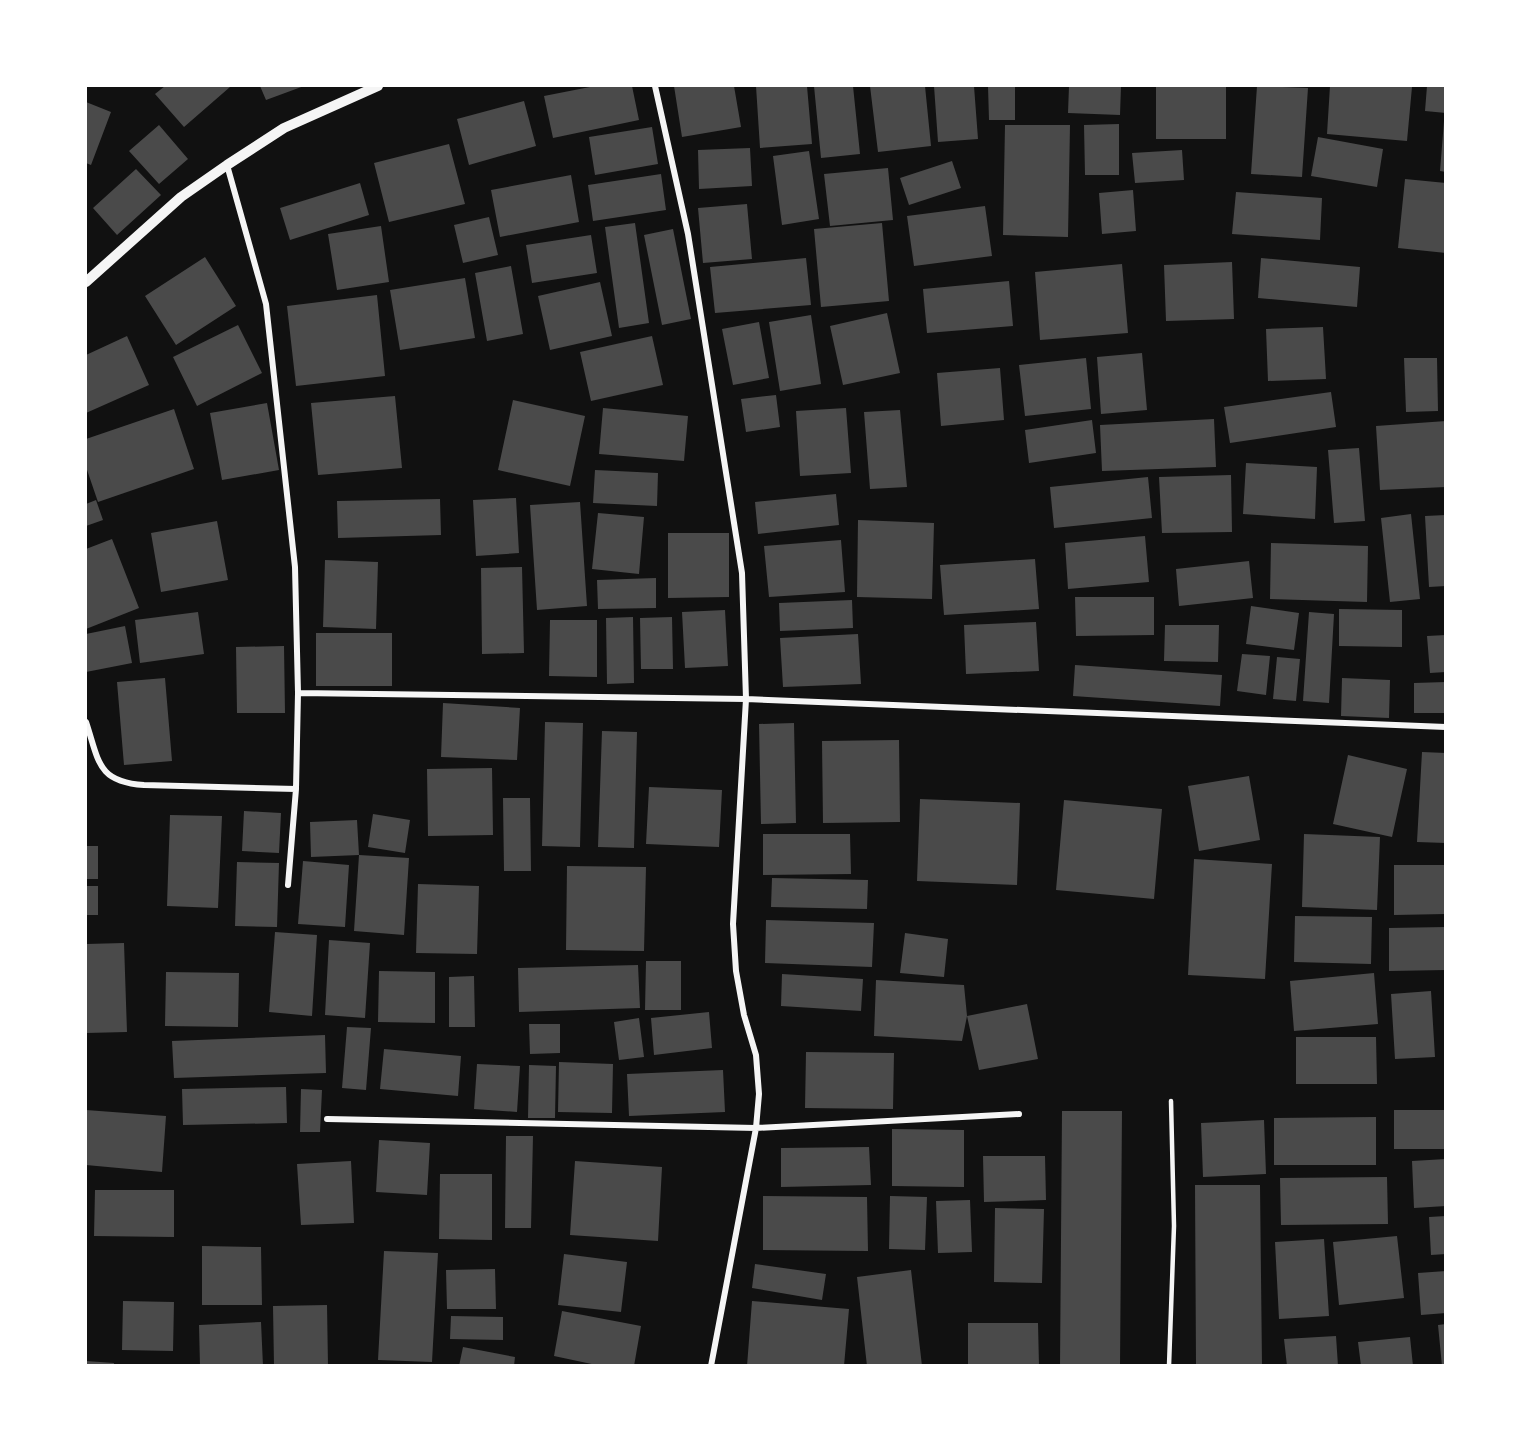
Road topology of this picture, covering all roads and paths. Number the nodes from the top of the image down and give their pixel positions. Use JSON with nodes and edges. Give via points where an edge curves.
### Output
{"nodes":[{"id":1,"x":378,"y":86,"type":"edge"},
{"id":2,"x":655,"y":86,"type":"edge"},
{"id":3,"x":227,"y":165,"type":"junction"},
{"id":4,"x":86,"y":282,"type":"edge"},
{"id":5,"x":298,"y":693,"type":"junction"},
{"id":6,"x":746,"y":699,"type":"junction"},
{"id":7,"x":86,"y":722,"type":"edge"},
{"id":8,"x":1446,"y":726,"type":"edge"},
{"id":9,"x":296,"y":789,"type":"junction"},
{"id":10,"x":288,"y":885,"type":"dead end"},
{"id":11,"x":1171,"y":1101,"type":"dead end"},
{"id":12,"x":1019,"y":1114,"type":"dead end"},
{"id":13,"x":327,"y":1119,"type":"dead end"},
{"id":14,"x":756,"y":1128,"type":"junction"},
{"id":15,"x":711,"y":1365,"type":"edge"},
{"id":16,"x":1169,"y":1365,"type":"edge"}],
"edges":[{"from":1,"to":3,"type":"street","via":[[284,128]]},
{"from":2,"to":6,"type":"street","via":[[688,234],[742,573]]},
{"from":3,"to":4,"type":"street","via":[[181,197]]},
{"from":3,"to":5,"type":"street","via":[[266,304],[295,567]]},
{"from":5,"to":6,"type":"street"},
{"from":5,"to":9,"type":"street"},
{"from":6,"to":8,"type":"street"},
{"from":6,"to":14,"type":"street","via":[[733,924],[736,971],[756,1055]]},
{"from":7,"to":9,"type":"street","via":[[104,772],[123,783]]},
{"from":9,"to":10,"type":"street"},
{"from":11,"to":16,"type":"lane"},
{"from":12,"to":14,"type":"street"},
{"from":13,"to":14,"type":"street"},
{"from":14,"to":15,"type":"street"}]}
